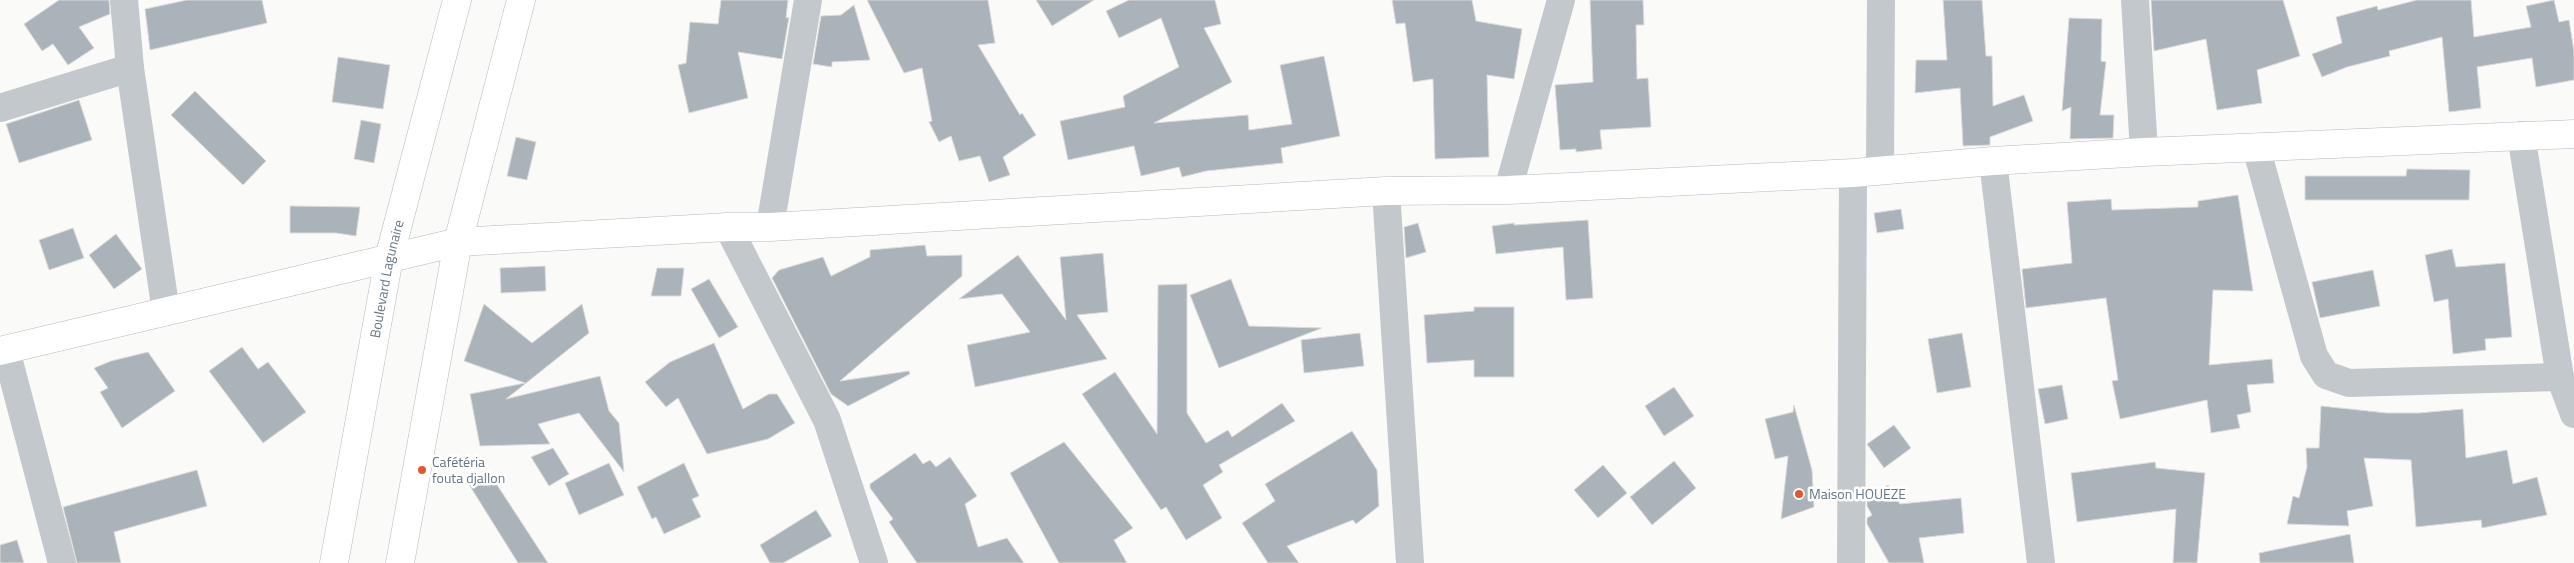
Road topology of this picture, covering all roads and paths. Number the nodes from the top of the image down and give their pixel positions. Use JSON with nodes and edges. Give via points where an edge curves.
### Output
{"nodes":[{"id":1,"x":124,"y":0,"type":"edge"},
{"id":2,"x":457,"y":0,"type":"edge"},
{"id":3,"x":521,"y":0,"type":"edge"},
{"id":4,"x":808,"y":0,"type":"edge"},
{"id":5,"x":1561,"y":0,"type":"edge"},
{"id":6,"x":1881,"y":0,"type":"edge"},
{"id":7,"x":2135,"y":0,"type":"edge"},
{"id":8,"x":130,"y":68,"type":"junction"},
{"id":9,"x":0,"y":108,"type":"edge"},
{"id":10,"x":2574,"y":134,"type":"edge"},
{"id":11,"x":2521,"y":135,"type":"junction"},
{"id":12,"x":2256,"y":147,"type":"junction"},
{"id":13,"x":2144,"y":152,"type":"junction"},
{"id":14,"x":1992,"y":161,"type":"junction"},
{"id":15,"x":1880,"y":170,"type":"junction"},
{"id":16,"x":1853,"y":173,"type":"junction"},
{"id":17,"x":1508,"y":190,"type":"junction"},
{"id":18,"x":1386,"y":191,"type":"junction"},
{"id":19,"x":728,"y":226,"type":"junction"},
{"id":20,"x":770,"y":227,"type":"junction"},
{"id":21,"x":458,"y":242,"type":"junction"},
{"id":22,"x":389,"y":258,"type":"junction"},
{"id":23,"x":166,"y":312,"type":"junction"},
{"id":24,"x":3,"y":350,"type":"edge"},
{"id":25,"x":2560,"y":377,"type":"junction"},
{"id":26,"x":2574,"y":414,"type":"edge"},
{"id":27,"x":62,"y":563,"type":"edge"},
{"id":28,"x":334,"y":563,"type":"edge"},
{"id":29,"x":400,"y":563,"type":"edge"},
{"id":30,"x":874,"y":563,"type":"edge"},
{"id":31,"x":1410,"y":563,"type":"edge"},
{"id":32,"x":1851,"y":563,"type":"edge"},
{"id":33,"x":2041,"y":563,"type":"edge"}],
"edges":[{"from":1,"to":8,"type":"street"},
{"from":2,"to":22,"type":"main road","name":"Boulevard Lagunaire"},
{"from":3,"to":21,"type":"main road"},
{"from":4,"to":20,"type":"street"},
{"from":5,"to":17,"type":"street"},
{"from":6,"to":15,"type":"street"},
{"from":7,"to":13,"type":"street"},
{"from":8,"to":9,"type":"street"},
{"from":8,"to":23,"type":"street"},
{"from":10,"to":11,"type":"main road"},
{"from":11,"to":12,"type":"main road"},
{"from":11,"to":25,"type":"street"},
{"from":12,"to":13,"type":"main road"},
{"from":12,"to":25,"type":"street","via":[[2314,356],[2326,375],[2349,383]]},
{"from":13,"to":14,"type":"main road"},
{"from":14,"to":15,"type":"main road"},
{"from":14,"to":33,"type":"street"},
{"from":15,"to":16,"type":"main road"},
{"from":16,"to":17,"type":"main road"},
{"from":16,"to":32,"type":"street"},
{"from":17,"to":18,"type":"main road"},
{"from":18,"to":20,"type":"main road"},
{"from":18,"to":31,"type":"street"},
{"from":19,"to":20,"type":"main road"},
{"from":19,"to":21,"type":"main road"},
{"from":19,"to":30,"type":"street","via":[[827,420]]},
{"from":21,"to":22,"type":"main road"},
{"from":21,"to":29,"type":"main road"},
{"from":22,"to":23,"type":"main road"},
{"from":22,"to":28,"type":"main road","name":"Boulevard Lagunaire"},
{"from":23,"to":24,"type":"main road"},
{"from":24,"to":27,"type":"street"},
{"from":25,"to":26,"type":"street"}]}
